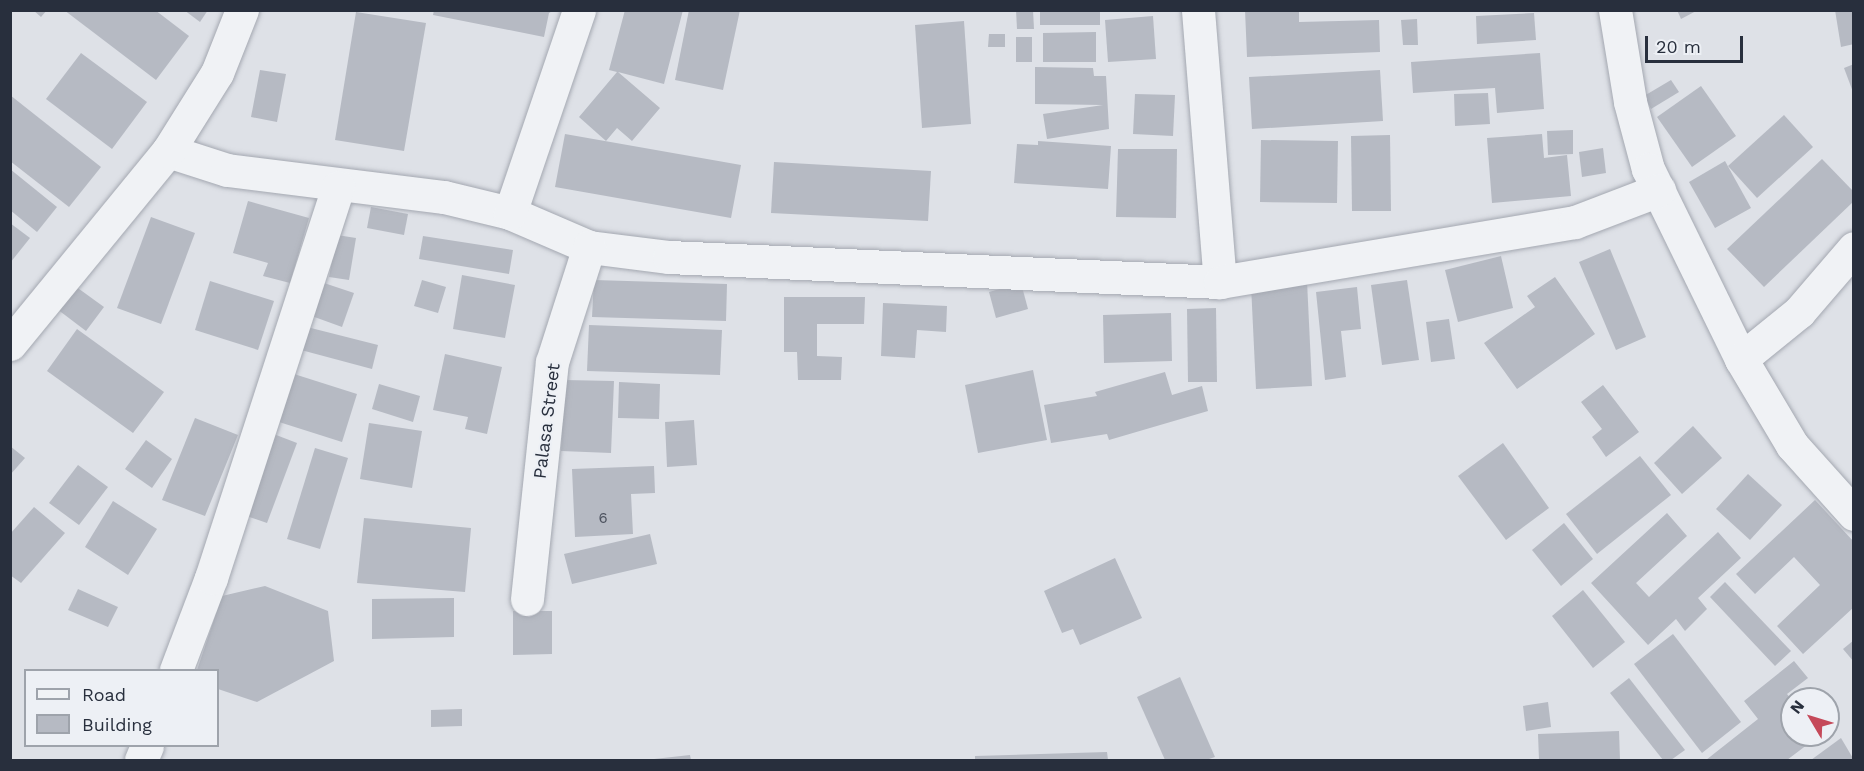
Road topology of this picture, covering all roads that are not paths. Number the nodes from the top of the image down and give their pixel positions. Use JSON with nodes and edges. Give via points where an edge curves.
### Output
{"nodes":[{"id":1,"x":242,"y":10,"type":"edge"},
{"id":2,"x":579,"y":10,"type":"edge"},
{"id":3,"x":1198,"y":10,"type":"edge"},
{"id":4,"x":1615,"y":10,"type":"edge"},
{"id":5,"x":168,"y":151,"type":"junction"},
{"id":6,"x":338,"y":187,"type":"junction"},
{"id":7,"x":1659,"y":190,"type":"junction"},
{"id":8,"x":510,"y":213,"type":"junction"},
{"id":9,"x":589,"y":247,"type":"junction"},
{"id":10,"x":1854,"y":248,"type":"edge"},
{"id":11,"x":1220,"y":282,"type":"junction"},
{"id":12,"x":10,"y":344,"type":"edge"},
{"id":13,"x":1742,"y":359,"type":"junction"},
{"id":14,"x":1854,"y":514,"type":"edge"},
{"id":15,"x":527,"y":599,"type":"dead end"},
{"id":16,"x":176,"y":669,"type":"edge"}],
"edges":[{"from":1,"to":5,"type":"street","via":[[218,73]]},
{"from":2,"to":8,"type":"street"},
{"from":3,"to":11,"type":"street"},
{"from":4,"to":7,"type":"street","via":[[1630,102],[1648,169]]},
{"from":5,"to":6,"type":"street","via":[[227,170]]},
{"from":5,"to":12,"type":"street"},
{"from":6,"to":8,"type":"street","via":[[444,197]]},
{"from":6,"to":16,"type":"street","via":[[211,578]]},
{"from":7,"to":11,"type":"street","via":[[1575,222]]},
{"from":7,"to":13,"type":"street"},
{"from":8,"to":9,"type":"street"},
{"from":9,"to":11,"type":"street","via":[[669,257]]},
{"from":9,"to":15,"type":"street","name":"Palasa Street","via":[[552,362]]},
{"from":10,"to":13,"type":"street","via":[[1799,312]]},
{"from":13,"to":14,"type":"street","via":[[1792,445]]}]}
